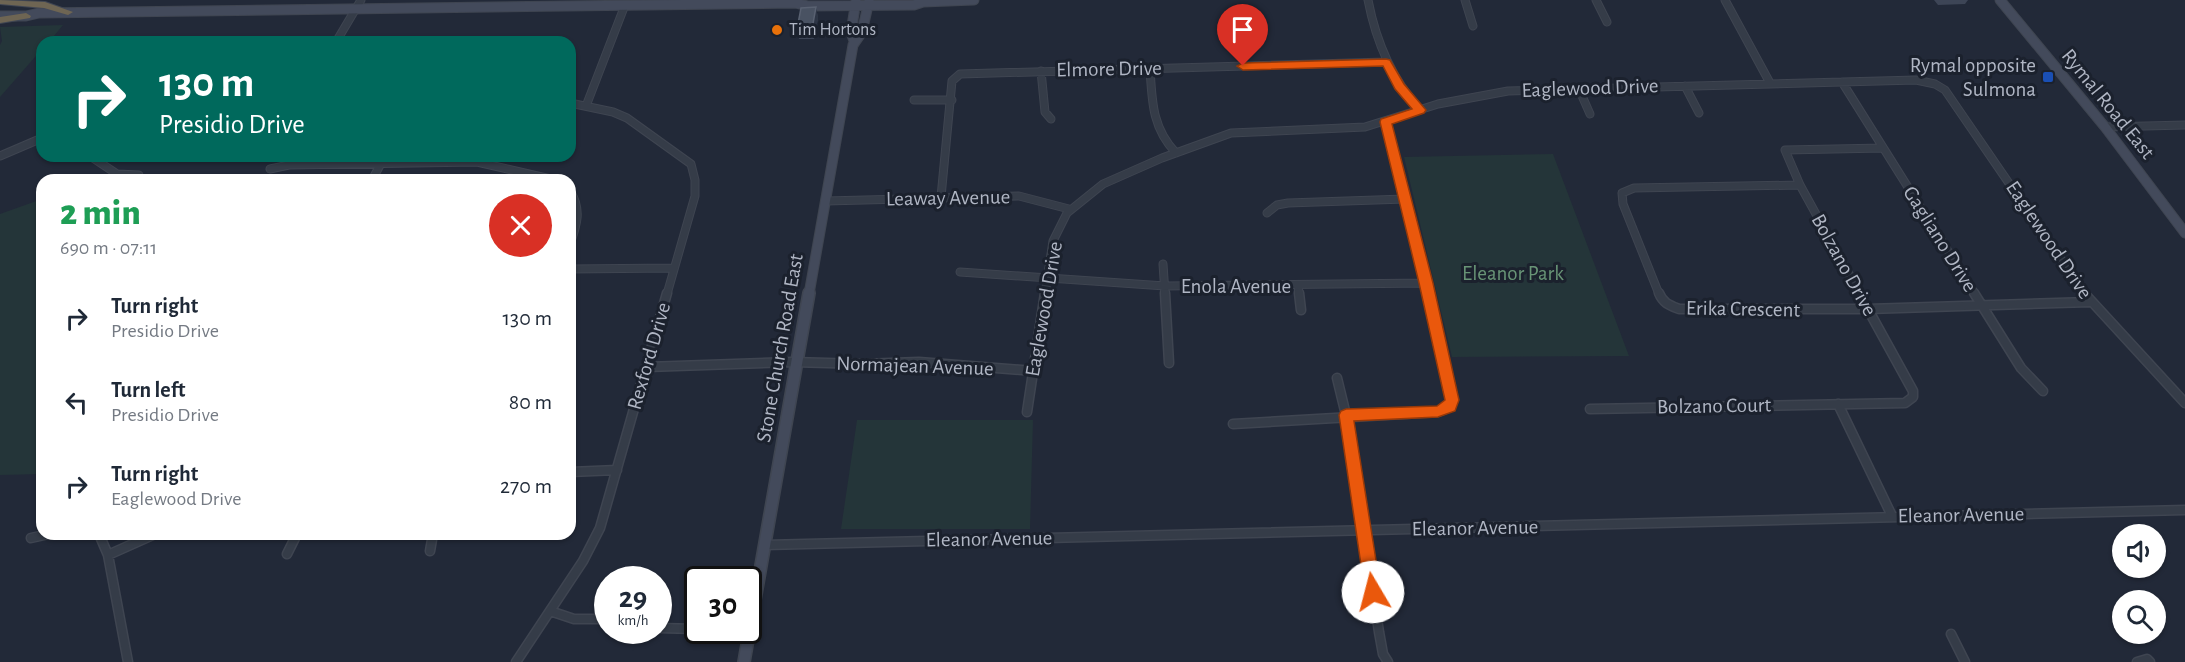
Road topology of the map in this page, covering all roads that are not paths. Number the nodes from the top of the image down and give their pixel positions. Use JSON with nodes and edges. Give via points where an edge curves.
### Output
{"nodes":[{"id":1,"x":361,"y":0,"type":"edge"},
{"id":2,"x":805,"y":0,"type":"edge"},
{"id":3,"x":974,"y":0,"type":"edge"},
{"id":4,"x":1368,"y":0,"type":"edge"},
{"id":5,"x":1465,"y":0,"type":"edge"},
{"id":6,"x":1596,"y":0,"type":"edge"},
{"id":7,"x":1725,"y":0,"type":"edge"},
{"id":8,"x":2000,"y":0,"type":"edge"},
{"id":9,"x":0,"y":1,"type":"edge"},
{"id":10,"x":920,"y":1,"type":"edge"},
{"id":11,"x":661,"y":2,"type":"edge"},
{"id":12,"x":795,"y":3,"type":"junction"},
{"id":13,"x":856,"y":3,"type":"edge"},
{"id":14,"x":868,"y":3,"type":"edge"},
{"id":15,"x":625,"y":5,"type":"junction"},
{"id":16,"x":356,"y":8,"type":"junction"},
{"id":17,"x":0,"y":10,"type":"edge"},
{"id":18,"x":68,"y":12,"type":"junction"},
{"id":19,"x":39,"y":13,"type":"junction"},
{"id":20,"x":26,"y":16,"type":"joint"},
{"id":21,"x":0,"y":18,"type":"edge"},
{"id":22,"x":1606,"y":22,"type":"dead end"},
{"id":23,"x":1473,"y":26,"type":"dead end"},
{"id":24,"x":340,"y":36,"type":"edge"},
{"id":25,"x":854,"y":41,"type":"junction"},
{"id":26,"x":1386,"y":62,"type":"junction"},
{"id":27,"x":1150,"y":68,"type":"junction"},
{"id":28,"x":1041,"y":71,"type":"junction"},
{"id":29,"x":1842,"y":82,"type":"junction"},
{"id":30,"x":1770,"y":83,"type":"junction"},
{"id":31,"x":1685,"y":86,"type":"junction"},
{"id":32,"x":1579,"y":89,"type":"junction"},
{"id":33,"x":914,"y":100,"type":"dead end"},
{"id":34,"x":952,"y":100,"type":"junction"},
{"id":35,"x":576,"y":104,"type":"edge"},
{"id":36,"x":586,"y":106,"type":"junction"},
{"id":37,"x":1420,"y":110,"type":"junction"},
{"id":38,"x":1699,"y":113,"type":"dead end"},
{"id":39,"x":1590,"y":114,"type":"dead end"},
{"id":40,"x":1050,"y":119,"type":"dead end"},
{"id":41,"x":1386,"y":122,"type":"junction"},
{"id":42,"x":2185,"y":125,"type":"edge"},
{"id":43,"x":2104,"y":127,"type":"junction"},
{"id":44,"x":36,"y":141,"type":"edge"},
{"id":45,"x":1883,"y":148,"type":"junction"},
{"id":46,"x":1176,"y":153,"type":"junction"},
{"id":47,"x":0,"y":156,"type":"edge"},
{"id":48,"x":98,"y":162,"type":"edge"},
{"id":49,"x":477,"y":162,"type":"edge"},
{"id":50,"x":477,"y":162,"type":"edge"},
{"id":51,"x":381,"y":164,"type":"junction"},
{"id":52,"x":270,"y":169,"type":"dead end"},
{"id":53,"x":113,"y":174,"type":"edge"},
{"id":54,"x":375,"y":174,"type":"edge"},
{"id":55,"x":529,"y":174,"type":"edge"},
{"id":56,"x":1800,"y":185,"type":"junction"},
{"id":57,"x":941,"y":197,"type":"junction"},
{"id":58,"x":576,"y":199,"type":"edge"},
{"id":59,"x":1405,"y":199,"type":"junction"},
{"id":60,"x":826,"y":201,"type":"junction"},
{"id":61,"x":1069,"y":209,"type":"junction"},
{"id":62,"x":1267,"y":213,"type":"dead end"},
{"id":63,"x":576,"y":225,"type":"edge"},
{"id":64,"x":2185,"y":233,"type":"edge"},
{"id":65,"x":1163,"y":264,"type":"dead end"},
{"id":66,"x":675,"y":268,"type":"junction"},
{"id":67,"x":576,"y":269,"type":"edge"},
{"id":68,"x":960,"y":272,"type":"dead end"},
{"id":69,"x":1046,"y":277,"type":"junction"},
{"id":70,"x":1426,"y":283,"type":"junction"},
{"id":71,"x":1298,"y":285,"type":"junction"},
{"id":72,"x":1165,"y":286,"type":"junction"},
{"id":73,"x":2090,"y":302,"type":"junction"},
{"id":74,"x":1981,"y":306,"type":"junction"},
{"id":75,"x":1868,"y":309,"type":"junction"},
{"id":76,"x":1301,"y":310,"type":"dead end"},
{"id":77,"x":797,"y":362,"type":"junction"},
{"id":78,"x":1169,"y":363,"type":"dead end"},
{"id":79,"x":647,"y":367,"type":"junction"},
{"id":80,"x":1034,"y":371,"type":"junction"},
{"id":81,"x":1337,"y":378,"type":"dead end"},
{"id":82,"x":2043,"y":392,"type":"dead end"},
{"id":83,"x":2185,"y":403,"type":"edge"},
{"id":84,"x":1838,"y":404,"type":"junction"},
{"id":85,"x":1590,"y":409,"type":"dead end"},
{"id":86,"x":1026,"y":412,"type":"dead end"},
{"id":87,"x":1346,"y":415,"type":"junction"},
{"id":88,"x":1233,"y":424,"type":"dead end"},
{"id":89,"x":617,"y":470,"type":"junction"},
{"id":90,"x":576,"y":472,"type":"edge"},
{"id":91,"x":2185,"y":510,"type":"edge"},
{"id":92,"x":1892,"y":516,"type":"junction"},
{"id":93,"x":1364,"y":532,"type":"junction"},
{"id":94,"x":36,"y":537,"type":"edge"},
{"id":95,"x":31,"y":538,"type":"dead end"},
{"id":96,"x":103,"y":540,"type":"edge"},
{"id":97,"x":142,"y":540,"type":"edge"},
{"id":98,"x":294,"y":540,"type":"edge"},
{"id":99,"x":432,"y":540,"type":"edge"},
{"id":100,"x":765,"y":545,"type":"junction"},
{"id":101,"x":430,"y":551,"type":"dead end"},
{"id":102,"x":287,"y":554,"type":"dead end"},
{"id":103,"x":108,"y":555,"type":"junction"},
{"id":104,"x":761,"y":566,"type":"edge"},
{"id":105,"x":549,"y":611,"type":"junction"},
{"id":106,"x":594,"y":619,"type":"edge"},
{"id":107,"x":1951,"y":634,"type":"dead end"},
{"id":108,"x":747,"y":644,"type":"edge"},
{"id":109,"x":2149,"y":660,"type":"edge"},
{"id":110,"x":128,"y":662,"type":"edge"},
{"id":111,"x":516,"y":662,"type":"edge"},
{"id":112,"x":744,"y":662,"type":"edge"},
{"id":113,"x":1388,"y":662,"type":"edge"},
{"id":114,"x":1965,"y":662,"type":"edge"},
{"id":115,"x":2137,"y":662,"type":"edge"}],
"edges":[{"from":1,"to":16,"type":"street"},
{"from":2,"to":12,"type":"main road"},
{"from":3,"to":10,"type":"main road"},
{"from":4,"to":26,"type":"street"},
{"from":5,"to":23,"type":"street"},
{"from":6,"to":22,"type":"street"},
{"from":7,"to":30,"type":"street"},
{"from":8,"to":43,"type":"main road","name":"Rymal Road East"},
{"from":9,"to":18,"type":"highway","via":[[45,5]]},
{"from":10,"to":14,"type":"main road","via":[[914,5]]},
{"from":11,"to":12,"type":"main road"},
{"from":11,"to":15,"type":"main road"},
{"from":12,"to":13,"type":"main road"},
{"from":13,"to":14,"type":"main road"},
{"from":13,"to":25,"type":"main road","name":"Stone Church Road East","via":[[850,32]]},
{"from":14,"to":25,"type":"main road","name":"Stone Church Road East","via":[[862,32]]},
{"from":15,"to":16,"type":"main road"},
{"from":15,"to":36,"type":"street"},
{"from":16,"to":18,"type":"main road"},
{"from":16,"to":24,"type":"street"},
{"from":17,"to":19,"type":"main road","via":[[33,9]]},
{"from":18,"to":19,"type":"main road"},
{"from":19,"to":20,"type":"main road"},
{"from":20,"to":21,"type":"highway"},
{"from":25,"to":60,"type":"main road","name":"Stone Church Road East"},
{"from":26,"to":27,"type":"street","name":"Elmore Drive"},
{"from":26,"to":37,"type":"street","via":[[1399,86]]},
{"from":27,"to":28,"type":"street","name":"Elmore Drive"},
{"from":27,"to":46,"type":"street","via":[[1155,128]]},
{"from":28,"to":34,"type":"street","name":"Elmore Drive","via":[[960,74],[952,81]]},
{"from":28,"to":40,"type":"street","via":[[1045,112]]},
{"from":29,"to":30,"type":"street","name":"Eaglewood Drive"},
{"from":29,"to":45,"type":"street","name":"Gagliano Drive"},
{"from":29,"to":73,"type":"street","name":"Eaglewood Drive","via":[[1916,80],[1945,90]]},
{"from":30,"to":31,"type":"street","name":"Eaglewood Drive"},
{"from":31,"to":32,"type":"street","name":"Eaglewood Drive"},
{"from":31,"to":38,"type":"street"},
{"from":32,"to":37,"type":"street","name":"Eaglewood Drive","via":[[1477,95]]},
{"from":32,"to":39,"type":"street"},
{"from":33,"to":34,"type":"street"},
{"from":34,"to":57,"type":"street","name":"Elmore Drive"},
{"from":35,"to":36,"type":"street","name":"Rexford Drive"},
{"from":36,"to":66,"type":"street","name":"Rexford Drive","via":[[627,118],[690,164],[695,196]]},
{"from":37,"to":41,"type":"street","name":"Eaglewood Drive"},
{"from":41,"to":46,"type":"street","name":"Eaglewood Drive","via":[[1335,129],[1231,133]]},
{"from":41,"to":59,"type":"street"},
{"from":42,"to":43,"type":"street"},
{"from":43,"to":64,"type":"main road","name":"Rymal Road East"},
{"from":44,"to":47,"type":"street"},
{"from":45,"to":56,"type":"street","name":"Bolzano Drive","via":[[1785,150]]},
{"from":45,"to":74,"type":"street","name":"Gagliano Drive"},
{"from":46,"to":61,"type":"street","name":"Eaglewood Drive","via":[[1102,184]]},
{"from":48,"to":53,"type":"street"},
{"from":49,"to":55,"type":"street"},
{"from":50,"to":51,"type":"street"},
{"from":51,"to":52,"type":"street","via":[[289,165]]},
{"from":51,"to":54,"type":"street"},
{"from":56,"to":75,"type":"street","name":"Bolzano Drive"},
{"from":56,"to":75,"type":"street","name":"Erika Crescent","via":[[1634,188],[1622,193],[1661,298],[1668,305],[1679,309]]},
{"from":57,"to":60,"type":"street","name":"Leaway Avenue"},
{"from":57,"to":61,"type":"street","name":"Leaway Avenue","via":[[1019,196]]},
{"from":58,"to":63,"type":"street"},
{"from":59,"to":62,"type":"street","via":[[1288,203]]},
{"from":59,"to":70,"type":"street"},
{"from":60,"to":77,"type":"main road","name":"Stone Church Road East"},
{"from":61,"to":69,"type":"street","name":"Eaglewood Drive","via":[[1053,241]]},
{"from":65,"to":72,"type":"street"},
{"from":66,"to":67,"type":"street"},
{"from":66,"to":79,"type":"street","name":"Rexford Drive"},
{"from":68,"to":69,"type":"street","name":"Enola Avenue"},
{"from":69,"to":72,"type":"street","name":"Enola Avenue"},
{"from":69,"to":80,"type":"street","name":"Eaglewood Drive"},
{"from":70,"to":71,"type":"street","name":"Enola Avenue"},
{"from":70,"to":87,"type":"street","via":[[1452,395],[1450,407],[1438,412]]},
{"from":71,"to":72,"type":"street","name":"Enola Avenue"},
{"from":71,"to":76,"type":"street"},
{"from":72,"to":78,"type":"street"},
{"from":73,"to":74,"type":"street"},
{"from":73,"to":83,"type":"street","name":"Eaglewood Drive"},
{"from":74,"to":75,"type":"street"},
{"from":74,"to":82,"type":"street","name":"Gagliano Drive","via":[[2020,368]]},
{"from":75,"to":84,"type":"street","name":"Bolzano Drive","via":[[1913,397],[1905,403]]},
{"from":77,"to":79,"type":"street","name":"Normajean Avenue"},
{"from":77,"to":80,"type":"street","name":"Normajean Avenue","via":[[919,362]]},
{"from":77,"to":100,"type":"main road","name":"Stone Church Road East"},
{"from":79,"to":89,"type":"street","name":"Rexford Drive"},
{"from":80,"to":86,"type":"street","name":"Eaglewood Drive"},
{"from":81,"to":87,"type":"street"},
{"from":84,"to":85,"type":"street","name":"Bolzano Court"},
{"from":84,"to":92,"type":"street"},
{"from":87,"to":88,"type":"street"},
{"from":87,"to":93,"type":"street"},
{"from":89,"to":90,"type":"street"},
{"from":89,"to":105,"type":"street","name":"Rexford Drive","via":[[600,528]]},
{"from":91,"to":92,"type":"street","name":"Eleanor Avenue"},
{"from":92,"to":93,"type":"street","name":"Eleanor Avenue"},
{"from":93,"to":100,"type":"street","name":"Eleanor Avenue"},
{"from":93,"to":113,"type":"street","via":[[1383,654]]},
{"from":94,"to":95,"type":"street"},
{"from":96,"to":103,"type":"street"},
{"from":97,"to":103,"type":"street"},
{"from":98,"to":102,"type":"street"},
{"from":99,"to":101,"type":"street"},
{"from":100,"to":104,"type":"main road","name":"Stone Church Road East"},
{"from":103,"to":110,"type":"street"},
{"from":105,"to":106,"type":"street","via":[[574,620]]},
{"from":105,"to":111,"type":"street","name":"Rexford Drive"},
{"from":107,"to":114,"type":"street"},
{"from":108,"to":112,"type":"main road","name":"Stone Church Road East"},
{"from":109,"to":115,"type":"street"}]}
